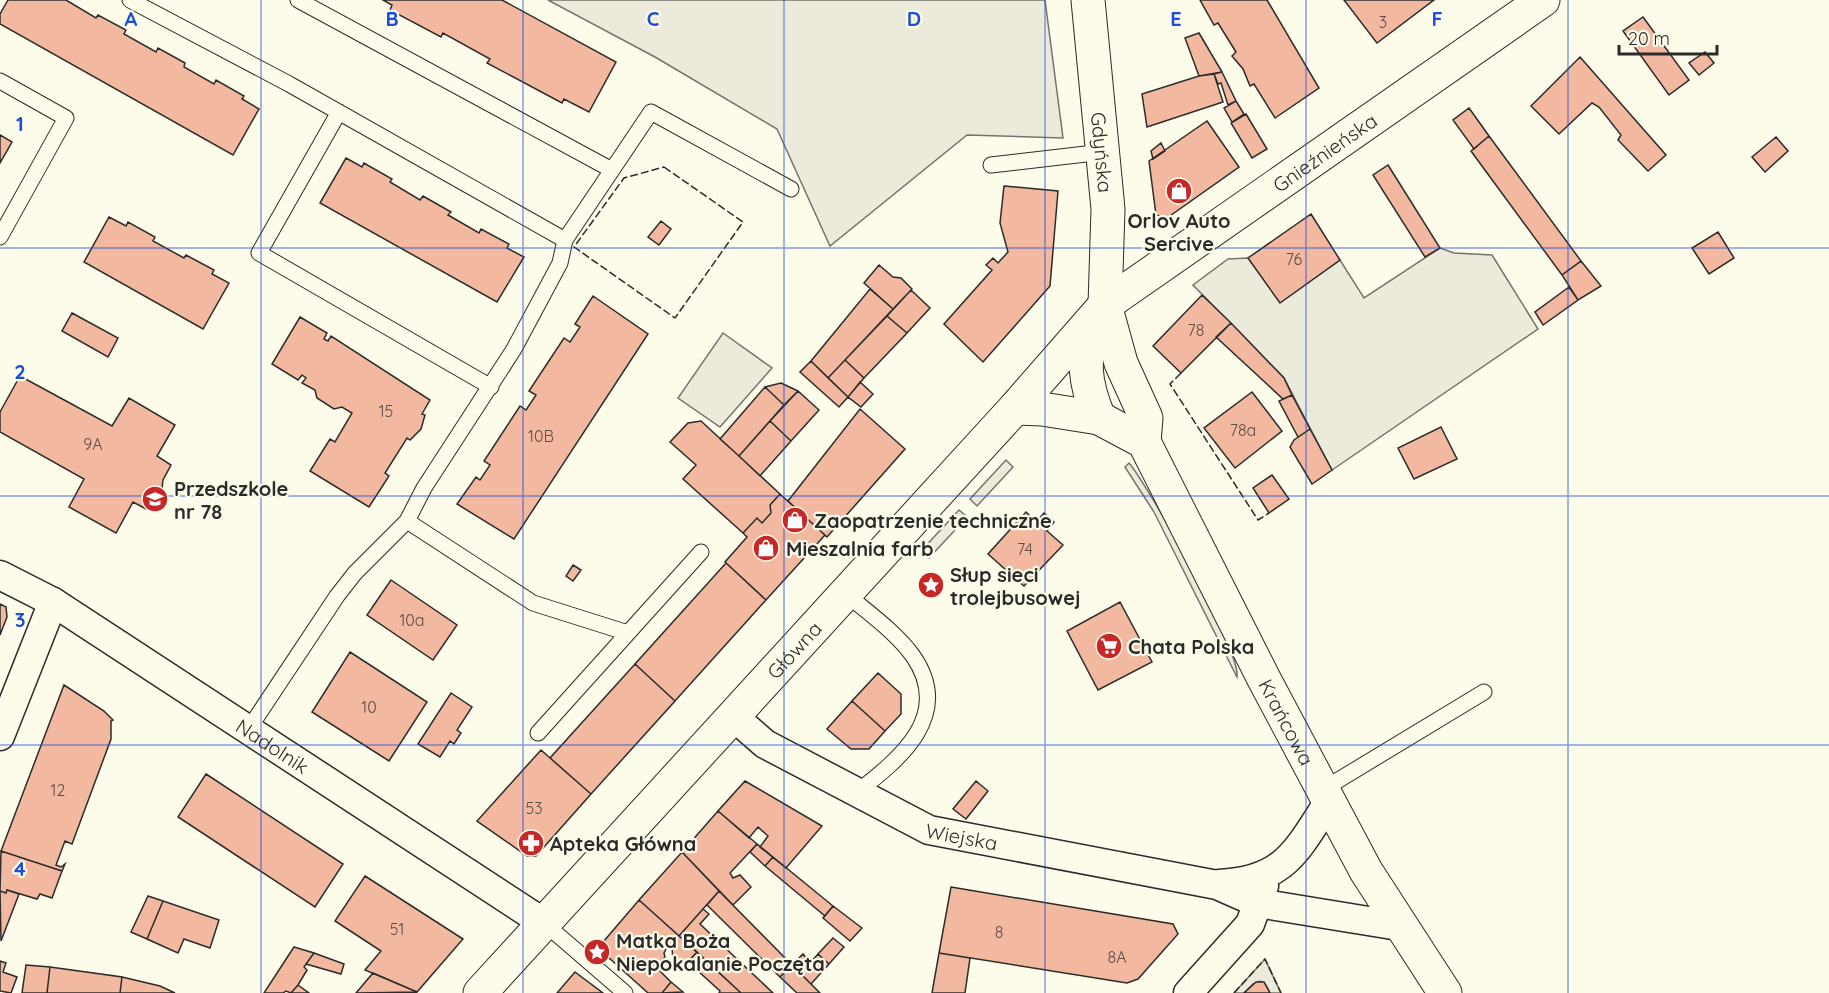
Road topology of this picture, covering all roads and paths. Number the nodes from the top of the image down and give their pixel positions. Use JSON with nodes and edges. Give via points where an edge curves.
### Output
{"nodes":[{"id":1,"x":130,"y":0,"type":"edge"},
{"id":2,"x":298,"y":0,"type":"edge"},
{"id":3,"x":1088,"y":0,"type":"edge"},
{"id":4,"x":1543,"y":0,"type":"edge"},
{"id":5,"x":0,"y":81,"type":"edge"},
{"id":6,"x":339,"y":112,"type":"junction"},
{"id":7,"x":1103,"y":152,"type":"junction"},
{"id":8,"x":991,"y":165,"type":"dead end"},
{"id":9,"x":612,"y":170,"type":"junction"},
{"id":10,"x":791,"y":189,"type":"dead end"},
{"id":11,"x":0,"y":237,"type":"edge"},
{"id":12,"x":565,"y":240,"type":"junction"},
{"id":13,"x":1105,"y":305,"type":"junction"},
{"id":14,"x":491,"y":387,"type":"junction"},
{"id":15,"x":1015,"y":408,"type":"junction"},
{"id":16,"x":1099,"y":418,"type":"junction"},
{"id":17,"x":1144,"y":442,"type":"junction"},
{"id":18,"x":407,"y":520,"type":"junction"},
{"id":19,"x":701,"y":552,"type":"dead end"},
{"id":20,"x":0,"y":575,"type":"edge"},
{"id":21,"x":845,"y":593,"type":"junction"},
{"id":22,"x":52,"y":602,"type":"junction"},
{"id":23,"x":628,"y":633,"type":"junction"},
{"id":24,"x":1484,"y":692,"type":"dead end"},
{"id":25,"x":733,"y":716,"type":"junction"},
{"id":26,"x":248,"y":730,"type":"junction"},
{"id":27,"x":538,"y":733,"type":"dead end"},
{"id":28,"x":0,"y":736,"type":"edge"},
{"id":29,"x":857,"y":792,"type":"junction"},
{"id":30,"x":1325,"y":796,"type":"junction"},
{"id":31,"x":1269,"y":874,"type":"junction"},
{"id":32,"x":1217,"y":885,"type":"junction"},
{"id":33,"x":1258,"y":903,"type":"junction"},
{"id":34,"x":544,"y":923,"type":"junction"},
{"id":35,"x":1400,"y":926,"type":"junction"},
{"id":36,"x":480,"y":993,"type":"edge"},
{"id":37,"x":625,"y":993,"type":"edge"},
{"id":38,"x":1188,"y":993,"type":"edge"},
{"id":39,"x":1445,"y":993,"type":"edge"}],
"edges":[{"from":1,"to":6,"type":"lane"},
{"from":2,"to":9,"type":"lane"},
{"from":3,"to":7,"type":"street","name":"Gdyńska"},
{"from":4,"to":13,"type":"street","name":"Gnieźnieńska"},
{"from":5,"to":11,"type":"lane","via":[[66,118]]},
{"from":6,"to":12,"type":"lane"},
{"from":6,"to":14,"type":"lane","via":[[259,253]]},
{"from":7,"to":8,"type":"lane"},
{"from":7,"to":13,"type":"street","name":"Gdyńska","via":[[1109,233]]},
{"from":9,"to":10,"type":"lane","via":[[651,112]]},
{"from":9,"to":12,"type":"lane"},
{"from":12,"to":14,"type":"lane","via":[[560,263]]},
{"from":13,"to":15,"type":"street","name":"Główna"},
{"from":13,"to":16,"type":"street","via":[[1084,364],[1089,394]]},
{"from":13,"to":17,"type":"street","name":"Krańcowa","via":[[1121,363],[1146,418]]},
{"from":14,"to":18,"type":"lane"},
{"from":15,"to":16,"type":"street"},
{"from":15,"to":21,"type":"street","name":"Główna"},
{"from":16,"to":17,"type":"street"},
{"from":17,"to":30,"type":"street","name":"Krańcowa"},
{"from":18,"to":23,"type":"lane","via":[[533,603]]},
{"from":18,"to":26,"type":"lane","via":[[337,596]]},
{"from":19,"to":23,"type":"lane"},
{"from":20,"to":22,"type":"street","name":"Nadolnik"},
{"from":21,"to":25,"type":"street","name":"Główna"},
{"from":21,"to":29,"type":"lane","via":[[913,656],[926,690],[922,727],[911,745],[894,764]]},
{"from":22,"to":26,"type":"street","name":"Nadolnik"},
{"from":22,"to":28,"type":"street"},
{"from":23,"to":27,"type":"lane"},
{"from":24,"to":30,"type":"lane"},
{"from":25,"to":29,"type":"street","name":"Wiejska","via":[[765,744]]},
{"from":25,"to":34,"type":"street","name":"Główna"},
{"from":26,"to":34,"type":"street","name":"Nadolnik"},
{"from":29,"to":32,"type":"street","name":"Wiejska","via":[[928,830]]},
{"from":30,"to":31,"type":"street","name":"Wiejska","via":[[1295,854]]},
{"from":30,"to":35,"type":"street","name":"Krańcowa"},
{"from":31,"to":32,"type":"street","name":"Wiejska","via":[[1243,883]]},
{"from":31,"to":33,"type":"street"},
{"from":32,"to":33,"type":"street","name":"Wiejska"},
{"from":33,"to":35,"type":"street","name":"Wiejska"},
{"from":33,"to":38,"type":"street","via":[[1250,924]]},
{"from":34,"to":36,"type":"street","name":"Główna"},
{"from":34,"to":37,"type":"lane"},
{"from":35,"to":39,"type":"street","name":"Krańcowa"}]}
